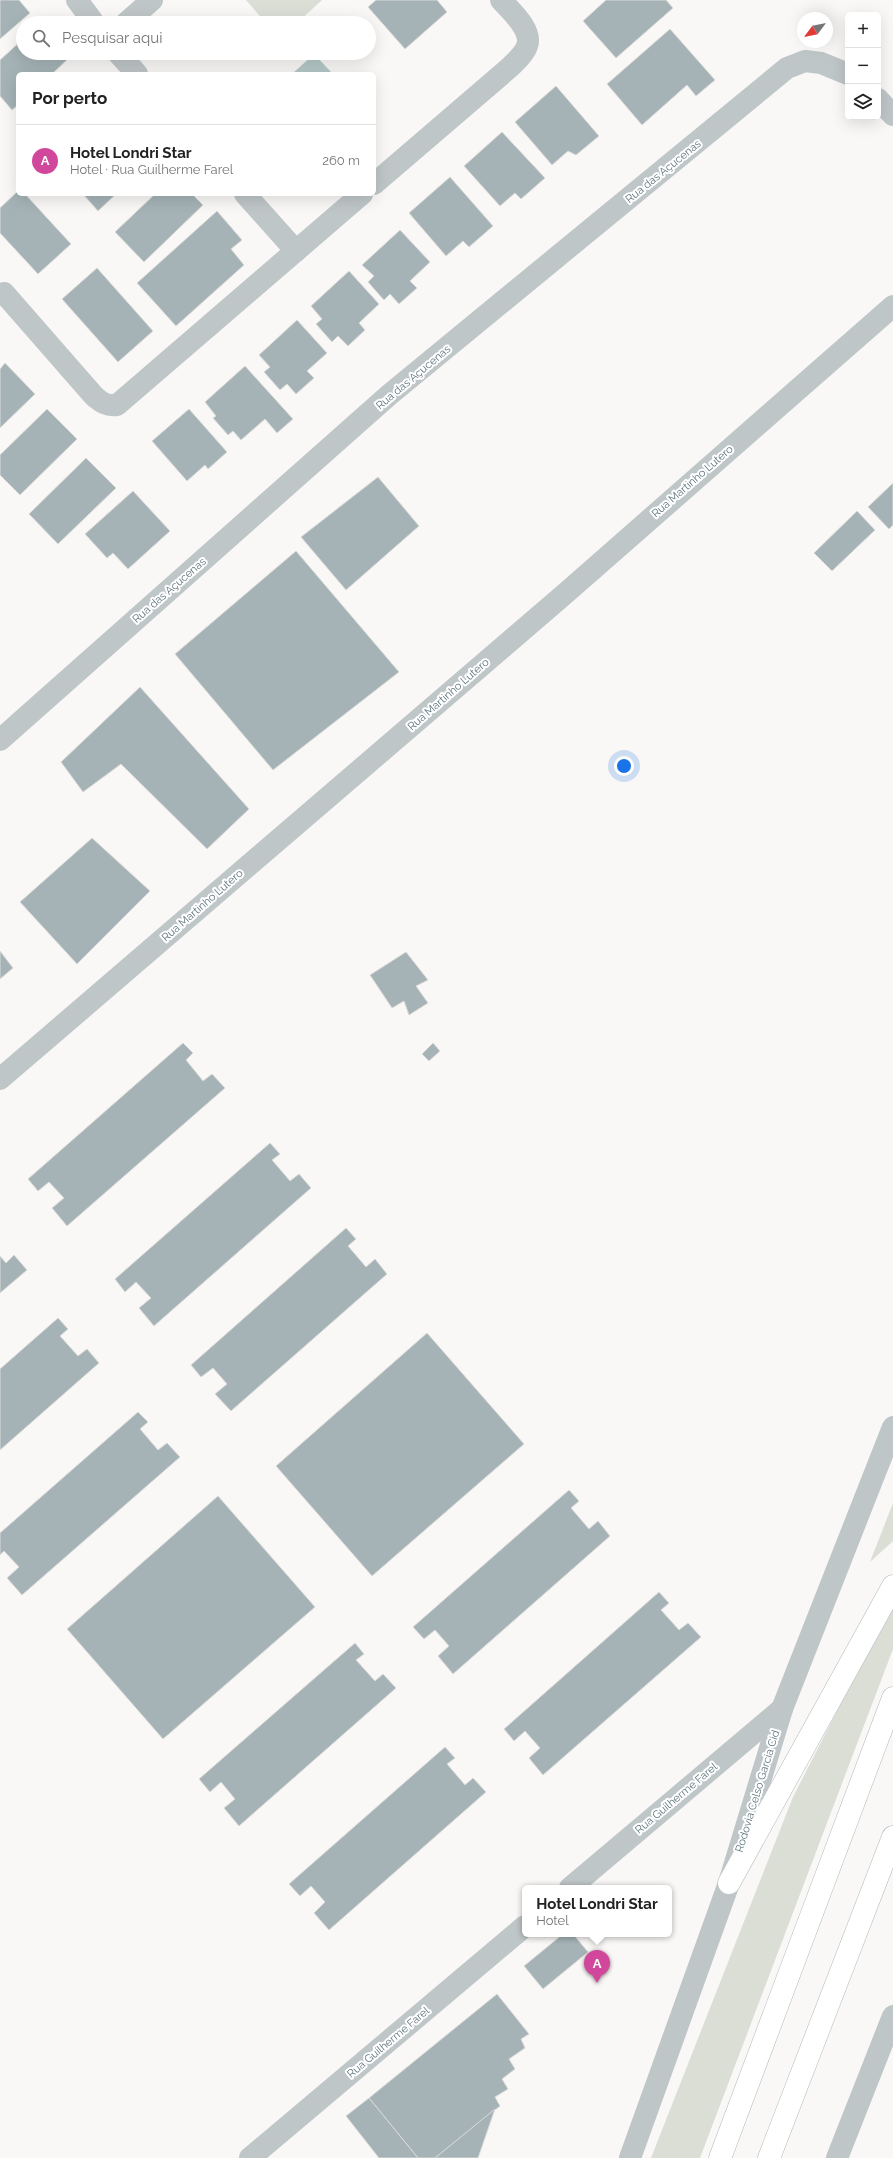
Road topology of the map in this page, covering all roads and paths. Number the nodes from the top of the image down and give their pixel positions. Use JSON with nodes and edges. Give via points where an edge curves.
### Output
{"nodes":[{"id":1,"x":77,"y":0,"type":"edge"},
{"id":2,"x":152,"y":0,"type":"edge"},
{"id":3,"x":501,"y":0,"type":"edge"},
{"id":4,"x":89,"y":16,"type":"edge"},
{"id":5,"x":134,"y":16,"type":"edge"},
{"id":6,"x":124,"y":60,"type":"edge"},
{"id":7,"x":135,"y":72,"type":"edge"},
{"id":8,"x":845,"y":73,"type":"edge"},
{"id":9,"x":881,"y":102,"type":"edge"},
{"id":10,"x":893,"y":115,"type":"edge"},
{"id":11,"x":376,"y":182,"type":"edge"},
{"id":12,"x":247,"y":196,"type":"edge"},
{"id":13,"x":360,"y":196,"type":"edge"},
{"id":14,"x":296,"y":251,"type":"junction"},
{"id":15,"x":4,"y":293,"type":"dead end"},
{"id":16,"x":893,"y":306,"type":"edge"},
{"id":17,"x":0,"y":740,"type":"edge"},
{"id":18,"x":0,"y":1079,"type":"edge"},
{"id":19,"x":893,"y":1427,"type":"edge"},
{"id":20,"x":893,"y":1586,"type":"edge"},
{"id":21,"x":893,"y":1698,"type":"edge"},
{"id":22,"x":782,"y":1709,"type":"junction"},
{"id":23,"x":893,"y":1837,"type":"edge"},
{"id":24,"x":729,"y":1883,"type":"junction"},
{"id":25,"x":574,"y":1885,"type":"edge"},
{"id":26,"x":522,"y":1929,"type":"edge"},
{"id":27,"x":893,"y":2016,"type":"edge"},
{"id":28,"x":250,"y":2158,"type":"edge"},
{"id":29,"x":630,"y":2158,"type":"edge"},
{"id":30,"x":720,"y":2158,"type":"edge"},
{"id":31,"x":769,"y":2158,"type":"edge"},
{"id":32,"x":837,"y":2158,"type":"edge"}],
"edges":[{"from":1,"to":4,"type":"street"},
{"from":2,"to":5,"type":"street"},
{"from":3,"to":11,"type":"street","via":[[525,30],[528,40],[522,54]]},
{"from":6,"to":7,"type":"street"},
{"from":8,"to":17,"type":"street","name":"Rua das Açucenas","via":[[821,63],[805,61],[787,68],[389,395]]},
{"from":9,"to":10,"type":"street"},
{"from":12,"to":14,"type":"street"},
{"from":13,"to":14,"type":"street"},
{"from":14,"to":15,"type":"street","via":[[117,405],[102,403],[94,396]]},
{"from":16,"to":18,"type":"street","name":"Rua Martinho Lutero","via":[[549,607]]},
{"from":19,"to":22,"type":"street","name":"Rodovia Celso Garcia Cid"},
{"from":20,"to":24,"type":"highway"},
{"from":21,"to":30,"type":"highway"},
{"from":22,"to":24,"type":"street","name":"Rodovia Celso Garcia Cid"},
{"from":22,"to":25,"type":"street","name":"Rua Guilherme Farel"},
{"from":23,"to":31,"type":"highway"},
{"from":24,"to":29,"type":"street","name":"Rodovia Celso Garcia Cid"},
{"from":26,"to":28,"type":"street","name":"Rua Guilherme Farel"},
{"from":27,"to":32,"type":"street"}]}
